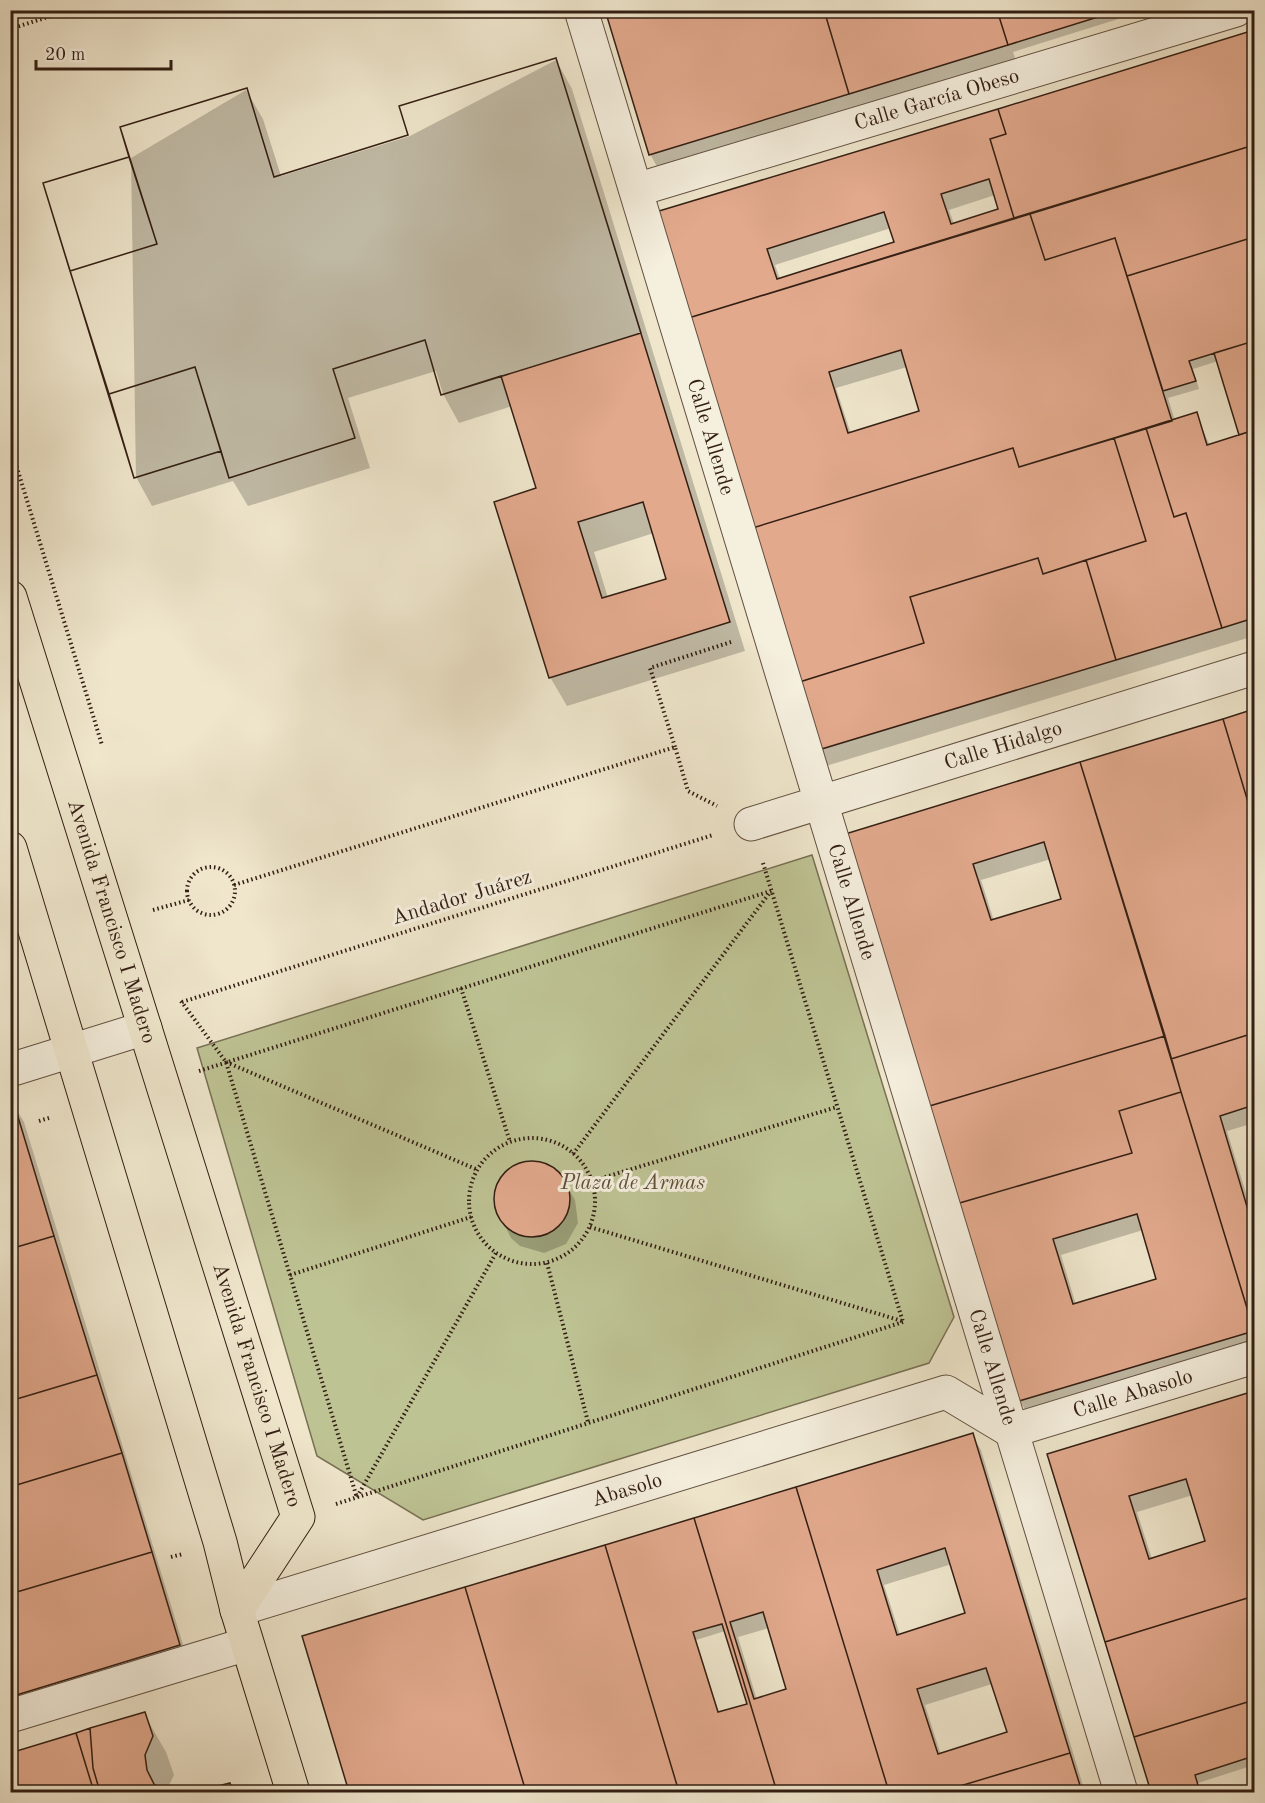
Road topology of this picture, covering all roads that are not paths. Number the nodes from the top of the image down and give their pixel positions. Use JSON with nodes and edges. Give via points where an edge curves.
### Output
{"nodes":[{"id":1,"x":581,"y":10,"type":"edge"},
{"id":2,"x":1236,"y":10,"type":"edge"},
{"id":3,"x":636,"y":190,"type":"junction"},
{"id":4,"x":10,"y":597,"type":"edge"},
{"id":5,"x":1254,"y":668,"type":"edge"},
{"id":6,"x":821,"y":803,"type":"junction"},
{"id":7,"x":751,"y":824,"type":"road end"},
{"id":8,"x":10,"y":848,"type":"edge"},
{"id":9,"x":146,"y":1028,"type":"junction"},
{"id":10,"x":71,"y":1051,"type":"junction"},
{"id":11,"x":10,"y":1071,"type":"edge"},
{"id":12,"x":1254,"y":1357,"type":"edge"},
{"id":13,"x":1011,"y":1431,"type":"junction"},
{"id":14,"x":237,"y":1610,"type":"junction"},
{"id":15,"x":247,"y":1644,"type":"junction"},
{"id":16,"x":10,"y":1716,"type":"edge"},
{"id":17,"x":293,"y":1792,"type":"edge"},
{"id":18,"x":1121,"y":1792,"type":"edge"}],
"edges":[{"from":1,"to":3,"type":"street","name":"Calle Allende"},
{"from":2,"to":3,"type":"street","name":"Calle García Obeso"},
{"from":3,"to":6,"type":"street","name":"Calle Allende"},
{"from":4,"to":9,"type":"main road","name":"Avenida Francisco I Madero"},
{"from":5,"to":6,"type":"street","name":"Calle Hidalgo"},
{"from":6,"to":7,"type":"street","name":"Calle Hidalgo"},
{"from":6,"to":13,"type":"street","name":"Calle Allende"},
{"from":8,"to":10,"type":"main road"},
{"from":9,"to":10,"type":"street"},
{"from":9,"to":14,"type":"main road","name":"Avenida Francisco I Madero","via":[[298,1517]]},
{"from":10,"to":11,"type":"street"},
{"from":10,"to":14,"type":"main road","via":[[220,1542]]},
{"from":12,"to":13,"type":"street","name":"Calle Abasolo"},
{"from":13,"to":14,"type":"street","name":"Abasolo","via":[[946,1392]]},
{"from":13,"to":18,"type":"street","name":"Calle Allende"},
{"from":14,"to":15,"type":"main road"},
{"from":15,"to":16,"type":"street"},
{"from":15,"to":17,"type":"main road"}]}
